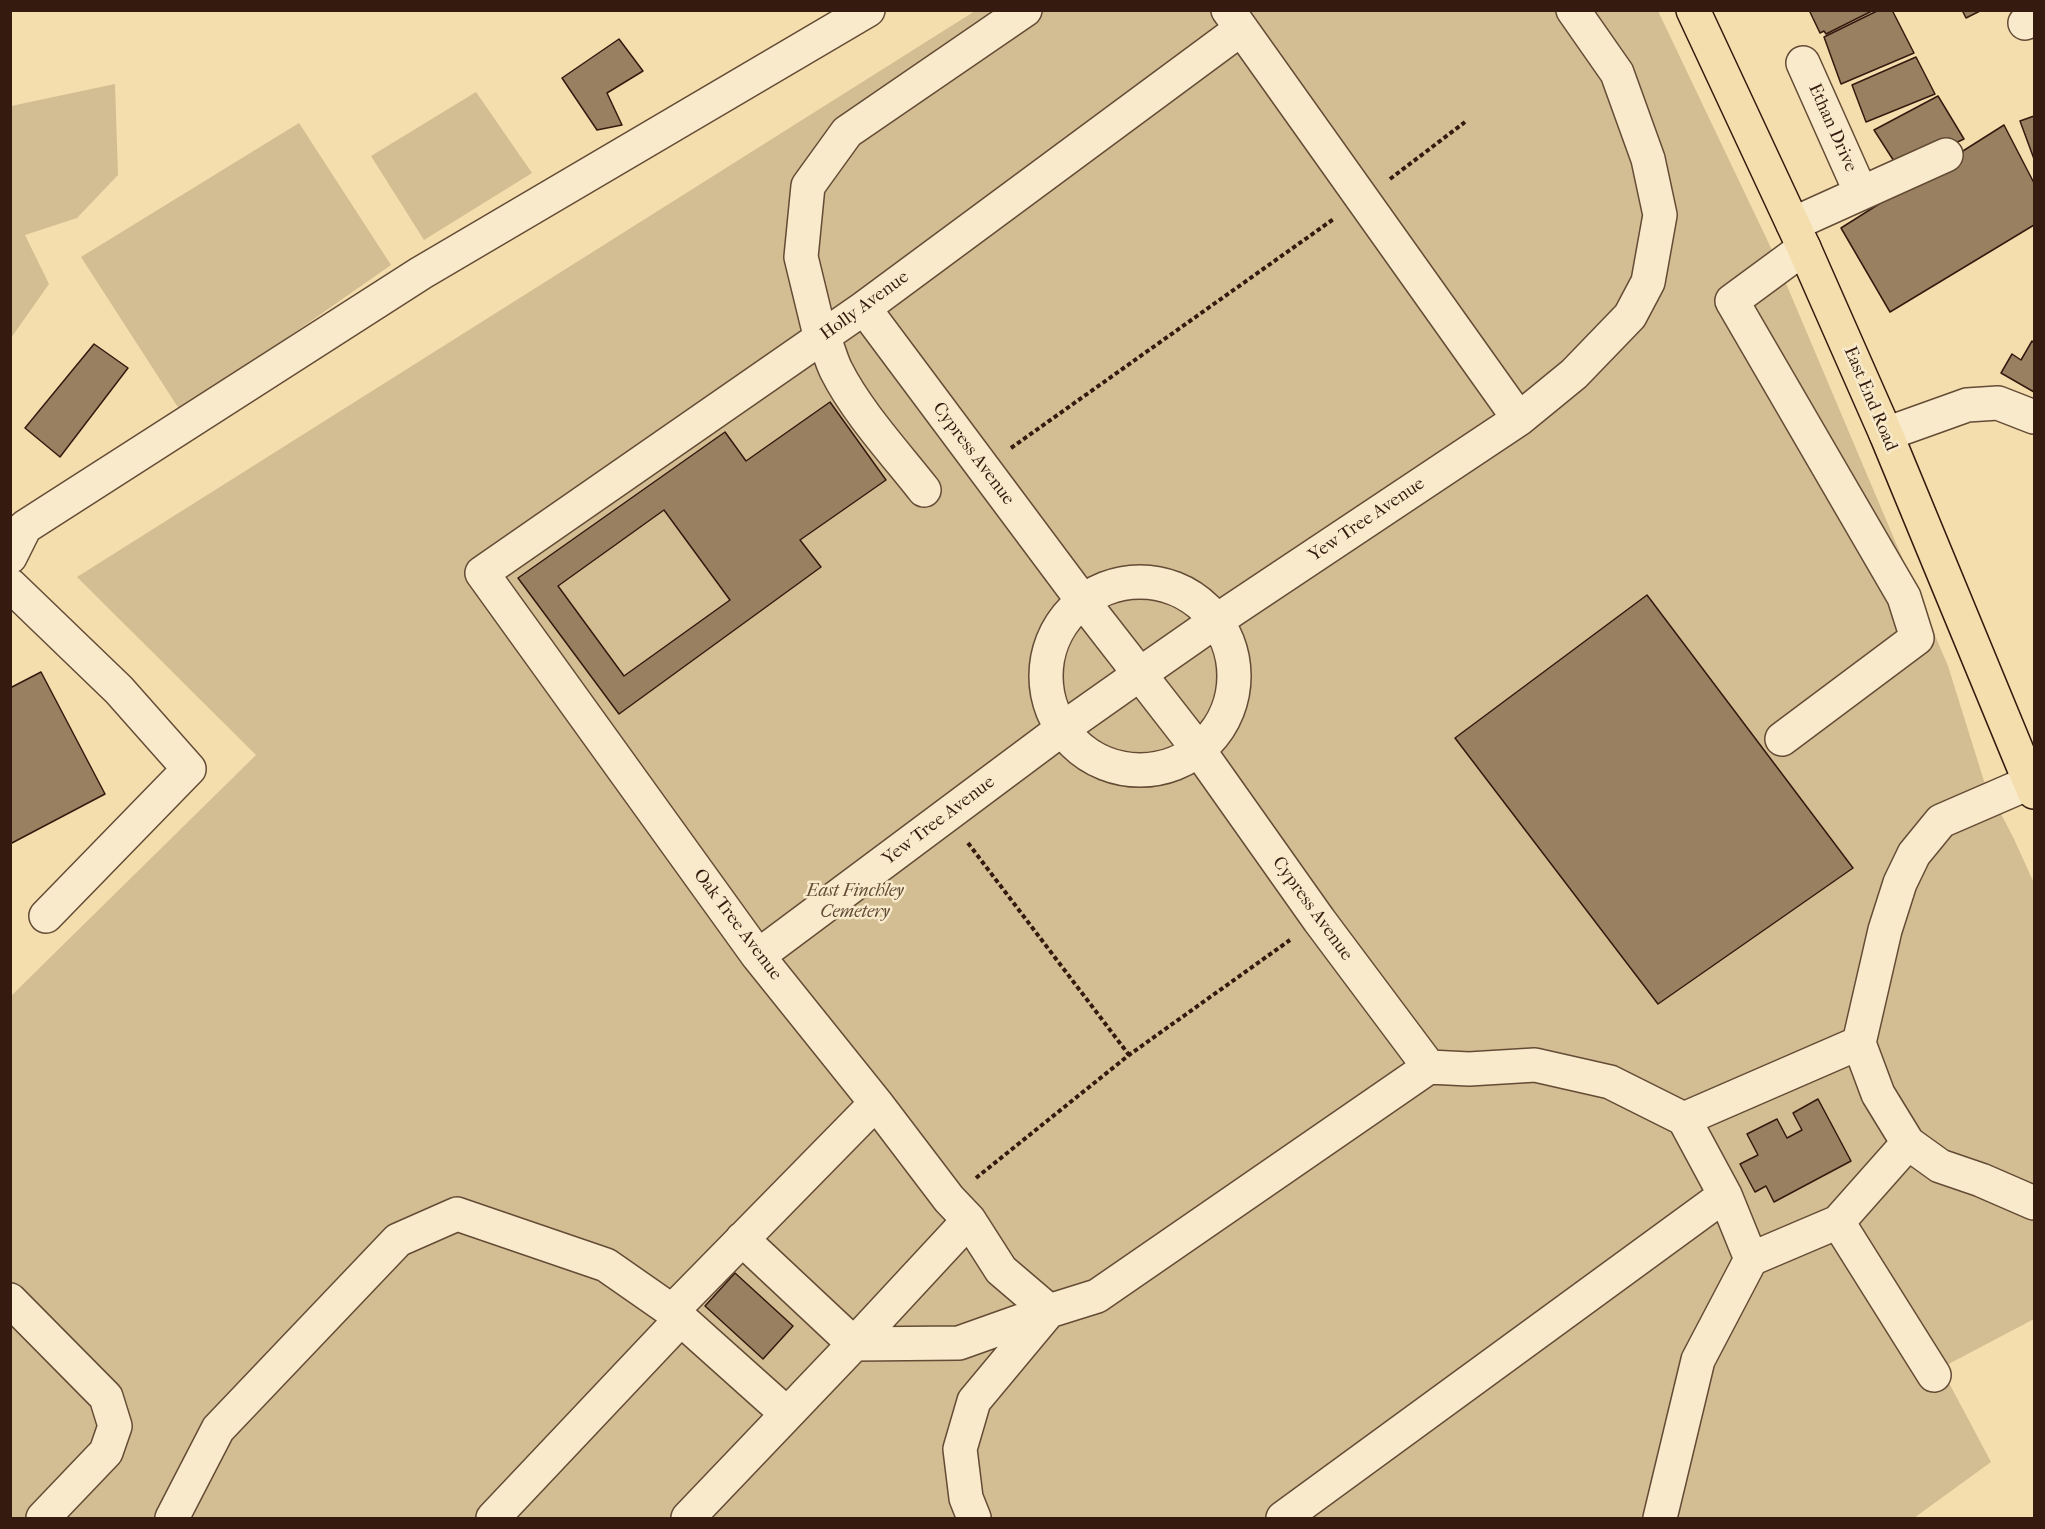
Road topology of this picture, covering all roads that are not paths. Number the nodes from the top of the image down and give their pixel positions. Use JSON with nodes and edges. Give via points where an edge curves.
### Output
{"nodes":[{"id":1,"x":868,"y":10,"type":"edge"},
{"id":2,"x":1025,"y":10,"type":"edge"},
{"id":3,"x":1573,"y":10,"type":"edge"},
{"id":4,"x":1693,"y":10,"type":"edge"},
{"id":5,"x":1235,"y":20,"type":"edge"},
{"id":6,"x":1803,"y":63,"type":"dead end"},
{"id":7,"x":1946,"y":155,"type":"dead end"},
{"id":8,"x":1861,"y":194,"type":"junction"},
{"id":9,"x":1799,"y":236,"type":"junction"},
{"id":10,"x":864,"y":308,"type":"junction"},
{"id":11,"x":824,"y":336,"type":"junction"},
{"id":12,"x":2034,"y":417,"type":"edge"},
{"id":13,"x":1519,"y":419,"type":"junction"},
{"id":14,"x":1886,"y":434,"type":"junction"},
{"id":15,"x":924,"y":490,"type":"dead end"},
{"id":16,"x":18,"y":525,"type":"edge"},
{"id":17,"x":10,"y":557,"type":"edge"},
{"id":18,"x":482,"y":573,"type":"joint"},
{"id":19,"x":10,"y":585,"type":"edge"},
{"id":20,"x":1082,"y":600,"type":"junction"},
{"id":21,"x":1216,"y":621,"type":"junction"},
{"id":22,"x":1140,"y":674,"type":"junction"},
{"id":23,"x":1062,"y":729,"type":"junction"},
{"id":24,"x":1782,"y":740,"type":"dead end"},
{"id":25,"x":1198,"y":749,"type":"junction"},
{"id":26,"x":2033,"y":787,"type":"edge"},
{"id":27,"x":46,"y":916,"type":"dead end"},
{"id":28,"x":758,"y":956,"type":"junction"},
{"id":29,"x":1859,"y":1043,"type":"junction"},
{"id":30,"x":1429,"y":1067,"type":"junction"},
{"id":31,"x":876,"y":1103,"type":"junction"},
{"id":32,"x":1684,"y":1119,"type":"junction"},
{"id":33,"x":1908,"y":1143,"type":"junction"},
{"id":34,"x":1725,"y":1195,"type":"junction"},
{"id":35,"x":2034,"y":1203,"type":"edge"},
{"id":36,"x":959,"y":1209,"type":"junction"},
{"id":37,"x":1838,"y":1222,"type":"junction"},
{"id":38,"x":742,"y":1239,"type":"junction"},
{"id":39,"x":1751,"y":1259,"type":"junction"},
{"id":40,"x":10,"y":1300,"type":"edge"},
{"id":41,"x":1049,"y":1311,"type":"junction"},
{"id":42,"x":677,"y":1315,"type":"junction"},
{"id":43,"x":855,"y":1344,"type":"junction"},
{"id":44,"x":1934,"y":1375,"type":"dead end"},
{"id":45,"x":787,"y":1414,"type":"junction"},
{"id":46,"x":43,"y":1518,"type":"edge"},
{"id":47,"x":172,"y":1518,"type":"edge"},
{"id":48,"x":493,"y":1518,"type":"edge"},
{"id":49,"x":688,"y":1518,"type":"edge"},
{"id":50,"x":974,"y":1518,"type":"edge"},
{"id":51,"x":1283,"y":1518,"type":"edge"},
{"id":52,"x":1660,"y":1518,"type":"edge"}],
"edges":[{"from":1,"to":16,"type":"lane","via":[[421,273]]},
{"from":2,"to":11,"type":"lane","via":[[847,132],[808,186],[801,257],[818,327]]},
{"from":3,"to":13,"type":"lane","name":"Yew Tree Avenue","via":[[1617,73],[1648,159],[1660,215],[1648,282],[1630,316],[1574,374]]},
{"from":4,"to":9,"type":"main road","name":"East End Road"},
{"from":5,"to":10,"type":"lane","name":"Holly Avenue"},
{"from":5,"to":13,"type":"lane"},
{"from":6,"to":8,"type":"lane","name":"Ethan Drive"},
{"from":7,"to":8,"type":"lane","name":"Ethan Drive"},
{"from":8,"to":9,"type":"lane","name":"Ethan Drive"},
{"from":9,"to":14,"type":"main road","name":"East End Road"},
{"from":9,"to":24,"type":"lane","name":"Ethan Drive","via":[[1732,301],[1904,597],[1917,638]]},
{"from":10,"to":11,"type":"lane","name":"Holly Avenue"},
{"from":10,"to":20,"type":"lane","name":"Cypress Avenue"},
{"from":11,"to":15,"type":"lane","via":[[836,370],[865,415]]},
{"from":11,"to":18,"type":"lane","name":"Holly Avenue"},
{"from":12,"to":14,"type":"lane","via":[[1998,403],[1968,405]]},
{"from":13,"to":21,"type":"lane","name":"Yew Tree Avenue"},
{"from":14,"to":26,"type":"main road","name":"East End Road"},
{"from":16,"to":17,"type":"lane"},
{"from":18,"to":28,"type":"lane","name":"Oak Tree Avenue"},
{"from":19,"to":27,"type":"lane","via":[[119,690],[189,769]]},
{"from":20,"to":21,"type":"lane","via":[[1109,587],[1138,581],[1168,586],[1195,599]]},
{"from":20,"to":22,"type":"lane","name":"Cypress Avenue"},
{"from":20,"to":23,"type":"lane","via":[[1062,621],[1049,647],[1045,675],[1049,704]]},
{"from":21,"to":22,"type":"lane","name":"Yew Tree Avenue"},
{"from":21,"to":25,"type":"lane","via":[[1229,646],[1234,674],[1230,703],[1218,729]]},
{"from":22,"to":23,"type":"lane","name":"Yew Tree Avenue"},
{"from":22,"to":25,"type":"lane","name":"Cypress Avenue"},
{"from":23,"to":25,"type":"lane","via":[[1084,752],[1111,766],[1142,770],[1172,765]]},
{"from":23,"to":28,"type":"lane","name":"Yew Tree Avenue"},
{"from":25,"to":30,"type":"lane","name":"Cypress Avenue"},
{"from":26,"to":29,"type":"lane","via":[[1941,821],[1914,854],[1900,883],[1886,930]]},
{"from":28,"to":31,"type":"lane","name":"Oak Tree Avenue"},
{"from":29,"to":32,"type":"lane"},
{"from":29,"to":33,"type":"lane","via":[[1878,1094]]},
{"from":30,"to":32,"type":"lane","via":[[1535,1065],[1610,1082]]},
{"from":30,"to":41,"type":"lane","via":[[1097,1296]]},
{"from":31,"to":36,"type":"lane","name":"Oak Tree Avenue"},
{"from":31,"to":38,"type":"lane"},
{"from":32,"to":34,"type":"lane"},
{"from":33,"to":35,"type":"lane","via":[[1940,1166]]},
{"from":33,"to":37,"type":"lane"},
{"from":34,"to":39,"type":"lane"},
{"from":34,"to":51,"type":"lane"},
{"from":36,"to":41,"type":"lane","name":"Oak Tree Avenue","via":[[1001,1270]]},
{"from":36,"to":43,"type":"lane"},
{"from":37,"to":39,"type":"lane"},
{"from":37,"to":44,"type":"lane"},
{"from":38,"to":42,"type":"lane"},
{"from":38,"to":43,"type":"lane"},
{"from":39,"to":52,"type":"lane","via":[[1698,1360]]},
{"from":40,"to":46,"type":"lane","via":[[106,1397],[115,1426],[106,1452]]},
{"from":41,"to":43,"type":"lane","via":[[959,1343]]},
{"from":41,"to":50,"type":"lane","via":[[974,1401],[960,1449],[966,1498]]},
{"from":42,"to":45,"type":"lane"},
{"from":42,"to":47,"type":"lane","via":[[606,1265],[457,1214],[398,1240],[218,1429]]},
{"from":42,"to":48,"type":"lane"},
{"from":43,"to":45,"type":"lane"},
{"from":45,"to":49,"type":"lane"}]}
